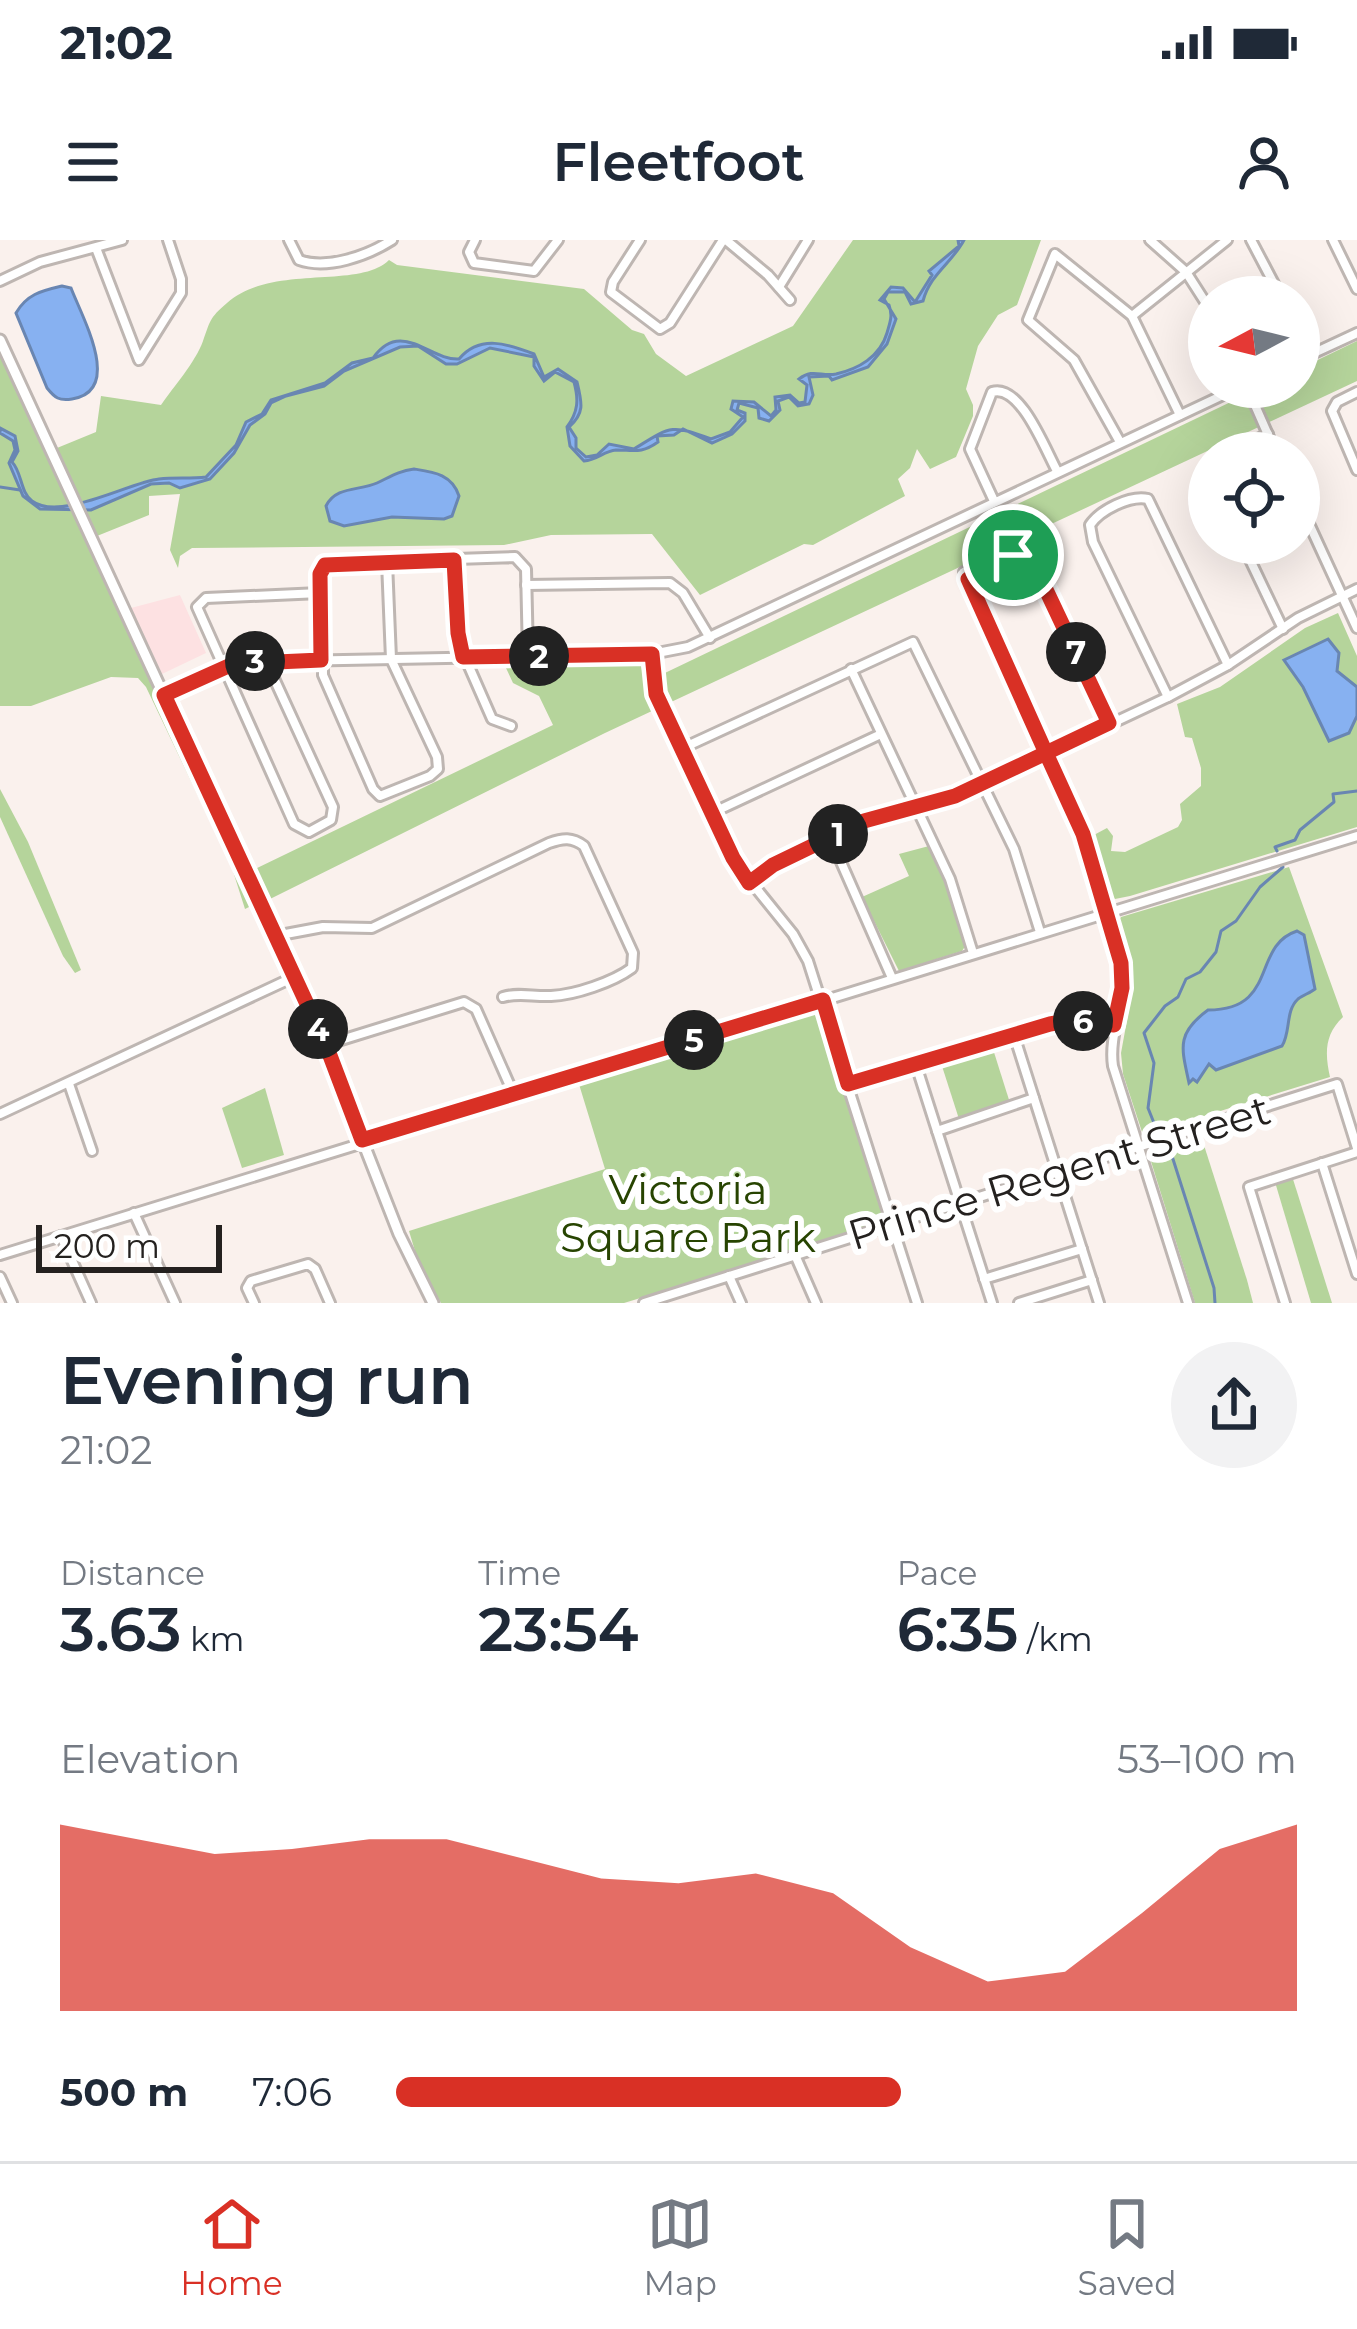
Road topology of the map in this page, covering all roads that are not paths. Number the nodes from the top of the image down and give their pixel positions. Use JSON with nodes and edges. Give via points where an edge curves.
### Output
{"nodes":[{"id":1,"x":122,"y":240,"type":"edge"},
{"id":2,"x":168,"y":240,"type":"edge"},
{"id":3,"x":289,"y":240,"type":"edge"},
{"id":4,"x":366,"y":240,"type":"edge"},
{"id":5,"x":392,"y":240,"type":"edge"},
{"id":6,"x":475,"y":240,"type":"edge"},
{"id":7,"x":558,"y":240,"type":"edge"},
{"id":8,"x":640,"y":240,"type":"edge"},
{"id":9,"x":724,"y":240,"type":"edge"},
{"id":10,"x":808,"y":240,"type":"edge"},
{"id":11,"x":1150,"y":240,"type":"edge"},
{"id":12,"x":1227,"y":240,"type":"edge"},
{"id":13,"x":1251,"y":240,"type":"edge"},
{"id":14,"x":1334,"y":240,"type":"edge"},
{"id":15,"x":96,"y":248,"type":"junction"},
{"id":16,"x":371,"y":251,"type":"junction"},
{"id":17,"x":1186,"y":272,"type":"junction"},
{"id":18,"x":1189,"y":276,"type":"edge"},
{"id":19,"x":1270,"y":276,"type":"edge"},
{"id":20,"x":0,"y":281,"type":"edge"},
{"id":21,"x":779,"y":287,"type":"junction"},
{"id":22,"x":1357,"y":289,"type":"edge"},
{"id":23,"x":790,"y":300,"type":"dead end"},
{"id":24,"x":1132,"y":316,"type":"junction"},
{"id":25,"x":1357,"y":333,"type":"edge"},
{"id":26,"x":0,"y":340,"type":"edge"},
{"id":27,"x":1320,"y":350,"type":"edge"},
{"id":28,"x":1357,"y":392,"type":"edge"},
{"id":29,"x":1196,"y":408,"type":"edge"},
{"id":30,"x":1180,"y":415,"type":"junction"},
{"id":31,"x":1120,"y":442,"type":"junction"},
{"id":32,"x":1357,"y":470,"type":"edge"},
{"id":33,"x":1057,"y":471,"type":"junction"},
{"id":34,"x":994,"y":501,"type":"junction"},
{"id":35,"x":1320,"y":548,"type":"edge"},
{"id":36,"x":454,"y":560,"type":"junction"},
{"id":37,"x":387,"y":562,"type":"junction"},
{"id":38,"x":1252,"y":564,"type":"edge"},
{"id":39,"x":526,"y":585,"type":"junction"},
{"id":40,"x":1357,"y":590,"type":"edge"},
{"id":41,"x":320,"y":593,"type":"junction"},
{"id":42,"x":1342,"y":596,"type":"junction"},
{"id":43,"x":1357,"y":628,"type":"edge"},
{"id":44,"x":1283,"y":629,"type":"junction"},
{"id":45,"x":710,"y":638,"type":"junction"},
{"id":46,"x":652,"y":654,"type":"junction"},
{"id":47,"x":528,"y":656,"type":"junction"},
{"id":48,"x":463,"y":657,"type":"junction"},
{"id":49,"x":391,"y":659,"type":"junction"},
{"id":50,"x":321,"y":660,"type":"junction"},
{"id":51,"x":266,"y":661,"type":"junction"},
{"id":52,"x":1228,"y":665,"type":"junction"},
{"id":53,"x":222,"y":667,"type":"junction"},
{"id":54,"x":851,"y":669,"type":"junction"},
{"id":55,"x":164,"y":695,"type":"junction"},
{"id":56,"x":1168,"y":698,"type":"junction"},
{"id":57,"x":1109,"y":723,"type":"junction"},
{"id":58,"x":511,"y":725,"type":"dead end"},
{"id":59,"x":881,"y":734,"type":"junction"},
{"id":60,"x":683,"y":748,"type":"junction"},
{"id":61,"x":1046,"y":753,"type":"junction"},
{"id":62,"x":983,"y":783,"type":"junction"},
{"id":63,"x":916,"y":807,"type":"junction"},
{"id":64,"x":712,"y":813,"type":"junction"},
{"id":65,"x":1357,"y":836,"type":"edge"},
{"id":66,"x":830,"y":837,"type":"junction"},
{"id":67,"x":749,"y":883,"type":"junction"},
{"id":68,"x":1106,"y":912,"type":"junction"},
{"id":69,"x":1040,"y":932,"type":"junction"},
{"id":70,"x":275,"y":936,"type":"junction"},
{"id":71,"x":973,"y":953,"type":"junction"},
{"id":72,"x":294,"y":977,"type":"junction"},
{"id":73,"x":892,"y":978,"type":"junction"},
{"id":74,"x":503,"y":997,"type":"dead end"},
{"id":75,"x":823,"y":1000,"type":"junction"},
{"id":76,"x":1114,"y":1025,"type":"junction"},
{"id":77,"x":1014,"y":1035,"type":"junction"},
{"id":78,"x":326,"y":1045,"type":"junction"},
{"id":79,"x":916,"y":1065,"type":"junction"},
{"id":80,"x":69,"y":1084,"type":"junction"},
{"id":81,"x":848,"y":1084,"type":"junction"},
{"id":82,"x":514,"y":1095,"type":"junction"},
{"id":83,"x":1034,"y":1099,"type":"junction"},
{"id":84,"x":0,"y":1114,"type":"edge"},
{"id":85,"x":937,"y":1131,"type":"junction"},
{"id":86,"x":362,"y":1140,"type":"junction"},
{"id":87,"x":1139,"y":1148,"type":"junction"},
{"id":88,"x":1357,"y":1150,"type":"edge"},
{"id":89,"x":92,"y":1151,"type":"dead end"},
{"id":90,"x":1322,"y":1163,"type":"junction"},
{"id":91,"x":1057,"y":1172,"type":"junction"},
{"id":92,"x":959,"y":1204,"type":"junction"},
{"id":93,"x":134,"y":1213,"type":"junction"},
{"id":94,"x":892,"y":1225,"type":"junction"},
{"id":95,"x":61,"y":1236,"type":"junction"},
{"id":96,"x":1082,"y":1249,"type":"junction"},
{"id":97,"x":0,"y":1255,"type":"edge"},
{"id":98,"x":795,"y":1255,"type":"junction"},
{"id":99,"x":1357,"y":1274,"type":"edge"},
{"id":100,"x":0,"y":1276,"type":"edge"},
{"id":101,"x":729,"y":1276,"type":"junction"},
{"id":102,"x":984,"y":1279,"type":"junction"},
{"id":103,"x":1092,"y":1280,"type":"junction"},
{"id":104,"x":669,"y":1299,"type":"edge"},
{"id":105,"x":12,"y":1303,"type":"edge"},
{"id":106,"x":91,"y":1303,"type":"edge"},
{"id":107,"x":175,"y":1303,"type":"edge"},
{"id":108,"x":254,"y":1303,"type":"edge"},
{"id":109,"x":330,"y":1303,"type":"edge"},
{"id":110,"x":434,"y":1303,"type":"edge"},
{"id":111,"x":644,"y":1303,"type":"edge"},
{"id":112,"x":741,"y":1303,"type":"edge"},
{"id":113,"x":816,"y":1303,"type":"edge"},
{"id":114,"x":917,"y":1303,"type":"edge"},
{"id":115,"x":992,"y":1303,"type":"edge"},
{"id":116,"x":1018,"y":1303,"type":"edge"},
{"id":117,"x":1099,"y":1303,"type":"edge"},
{"id":118,"x":1188,"y":1303,"type":"edge"},
{"id":119,"x":1285,"y":1303,"type":"edge"}],
"edges":[{"from":1,"to":15,"type":"street"},
{"from":2,"to":15,"type":"street","via":[[181,292],[139,360]]},
{"from":3,"to":16,"type":"street","via":[[305,263]]},
{"from":4,"to":16,"type":"street"},
{"from":5,"to":16,"type":"street"},
{"from":6,"to":7,"type":"street","via":[[474,263],[534,271]]},
{"from":8,"to":9,"type":"street","via":[[611,292],[660,329]]},
{"from":9,"to":21,"type":"street"},
{"from":10,"to":21,"type":"street"},
{"from":11,"to":17,"type":"street"},
{"from":12,"to":17,"type":"street"},
{"from":13,"to":19,"type":"street"},
{"from":14,"to":22,"type":"street"},
{"from":15,"to":20,"type":"street"},
{"from":17,"to":18,"type":"street"},
{"from":17,"to":24,"type":"street"},
{"from":21,"to":23,"type":"street"},
{"from":24,"to":30,"type":"street"},
{"from":24,"to":31,"type":"street","via":[[1055,254],[1028,316],[1074,360]]},
{"from":25,"to":27,"type":"street"},
{"from":26,"to":55,"type":"main road"},
{"from":28,"to":32,"type":"street","via":[[1332,411]]},
{"from":29,"to":30,"type":"street"},
{"from":30,"to":31,"type":"street"},
{"from":31,"to":33,"type":"street"},
{"from":33,"to":34,"type":"street"},
{"from":33,"to":34,"type":"street","via":[[1020,404],[1007,390],[992,392],[970,449]]},
{"from":34,"to":45,"type":"street"},
{"from":35,"to":42,"type":"street"},
{"from":36,"to":37,"type":"street"},
{"from":36,"to":39,"type":"street","via":[[514,557],[525,565]]},
{"from":36,"to":48,"type":"street"},
{"from":37,"to":41,"type":"street","via":[[325,565]]},
{"from":37,"to":49,"type":"street"},
{"from":38,"to":44,"type":"street"},
{"from":39,"to":45,"type":"street","via":[[670,584]]},
{"from":39,"to":47,"type":"street"},
{"from":40,"to":42,"type":"street"},
{"from":41,"to":50,"type":"street"},
{"from":41,"to":53,"type":"street","via":[[202,600],[197,611]]},
{"from":42,"to":43,"type":"street"},
{"from":42,"to":44,"type":"street"},
{"from":44,"to":52,"type":"street"},
{"from":45,"to":46,"type":"street"},
{"from":46,"to":47,"type":"street"},
{"from":46,"to":60,"type":"street","via":[[656,694]]},
{"from":47,"to":48,"type":"street"},
{"from":48,"to":49,"type":"street"},
{"from":48,"to":58,"type":"street","via":[[492,719]]},
{"from":49,"to":50,"type":"street"},
{"from":49,"to":50,"type":"street","via":[[438,769],[385,796],[373,789]]},
{"from":50,"to":51,"type":"street"},
{"from":51,"to":53,"type":"street"},
{"from":51,"to":53,"type":"street","via":[[333,807],[331,820],[309,832],[294,824]]},
{"from":52,"to":56,"type":"street"},
{"from":52,"to":56,"type":"street","via":[[1148,499],[1097,515],[1093,542]]},
{"from":53,"to":55,"type":"street"},
{"from":54,"to":59,"type":"street"},
{"from":54,"to":60,"type":"street"},
{"from":54,"to":62,"type":"street","via":[[918,645]]},
{"from":55,"to":70,"type":"main road"},
{"from":56,"to":57,"type":"street"},
{"from":57,"to":61,"type":"street"},
{"from":57,"to":61,"type":"street","via":[[1031,558],[1013,555],[966,575]]},
{"from":59,"to":63,"type":"street"},
{"from":59,"to":64,"type":"street"},
{"from":60,"to":64,"type":"street"},
{"from":61,"to":62,"type":"street"},
{"from":61,"to":68,"type":"street","via":[[1083,834]]},
{"from":62,"to":63,"type":"street"},
{"from":62,"to":69,"type":"street"},
{"from":63,"to":66,"type":"street"},
{"from":63,"to":71,"type":"street"},
{"from":64,"to":67,"type":"street"},
{"from":65,"to":68,"type":"street"},
{"from":66,"to":67,"type":"street"},
{"from":66,"to":73,"type":"street"},
{"from":67,"to":75,"type":"street","via":[[794,934]]},
{"from":68,"to":69,"type":"street"},
{"from":68,"to":76,"type":"street","via":[[1122,970]]},
{"from":69,"to":71,"type":"street"},
{"from":70,"to":72,"type":"main road"},
{"from":70,"to":74,"type":"street","via":[[323,926],[372,928],[549,843],[577,842],[633,953],[632,968],[556,995]]},
{"from":71,"to":73,"type":"street"},
{"from":72,"to":78,"type":"main road"},
{"from":72,"to":80,"type":"street"},
{"from":73,"to":75,"type":"street"},
{"from":75,"to":81,"type":"street"},
{"from":75,"to":82,"type":"street"},
{"from":76,"to":77,"type":"street","via":[[1073,1020]]},
{"from":76,"to":87,"type":"street","via":[[1113,1066]]},
{"from":77,"to":79,"type":"street"},
{"from":77,"to":83,"type":"street"},
{"from":78,"to":82,"type":"street","via":[[452,1004],[472,1005]]},
{"from":78,"to":86,"type":"main road"},
{"from":79,"to":81,"type":"street"},
{"from":79,"to":85,"type":"street"},
{"from":80,"to":84,"type":"street"},
{"from":80,"to":89,"type":"street"},
{"from":81,"to":94,"type":"street"},
{"from":82,"to":86,"type":"street"},
{"from":83,"to":85,"type":"street"},
{"from":83,"to":91,"type":"street"},
{"from":85,"to":92,"type":"street"},
{"from":86,"to":93,"type":"street"},
{"from":86,"to":110,"type":"main road"},
{"from":87,"to":88,"type":"street","name":"Prince Regent Street","via":[[1337,1084]]},
{"from":87,"to":91,"type":"street","name":"Prince Regent Street"},
{"from":87,"to":118,"type":"street"},
{"from":88,"to":90,"type":"street"},
{"from":90,"to":99,"type":"street"},
{"from":90,"to":119,"type":"street","via":[[1249,1186]]},
{"from":91,"to":92,"type":"street","name":"Prince Regent Street"},
{"from":91,"to":96,"type":"street"},
{"from":92,"to":94,"type":"street","name":"Prince Regent Street"},
{"from":92,"to":102,"type":"street"},
{"from":93,"to":95,"type":"street"},
{"from":93,"to":107,"type":"street"},
{"from":94,"to":98,"type":"street","name":"Prince Regent Street"},
{"from":94,"to":114,"type":"street"},
{"from":95,"to":97,"type":"street"},
{"from":95,"to":106,"type":"street"},
{"from":96,"to":102,"type":"street"},
{"from":96,"to":103,"type":"street"},
{"from":98,"to":101,"type":"street","name":"Prince Regent Street"},
{"from":98,"to":113,"type":"street"},
{"from":100,"to":105,"type":"street"},
{"from":101,"to":104,"type":"street","name":"Prince Regent Street"},
{"from":101,"to":112,"type":"street"},
{"from":102,"to":115,"type":"street"},
{"from":103,"to":116,"type":"street"},
{"from":103,"to":117,"type":"street"},
{"from":104,"to":111,"type":"street","name":"Prince Regent Street"},
{"from":108,"to":109,"type":"street","via":[[247,1288],[256,1278],[308,1264]]}]}
